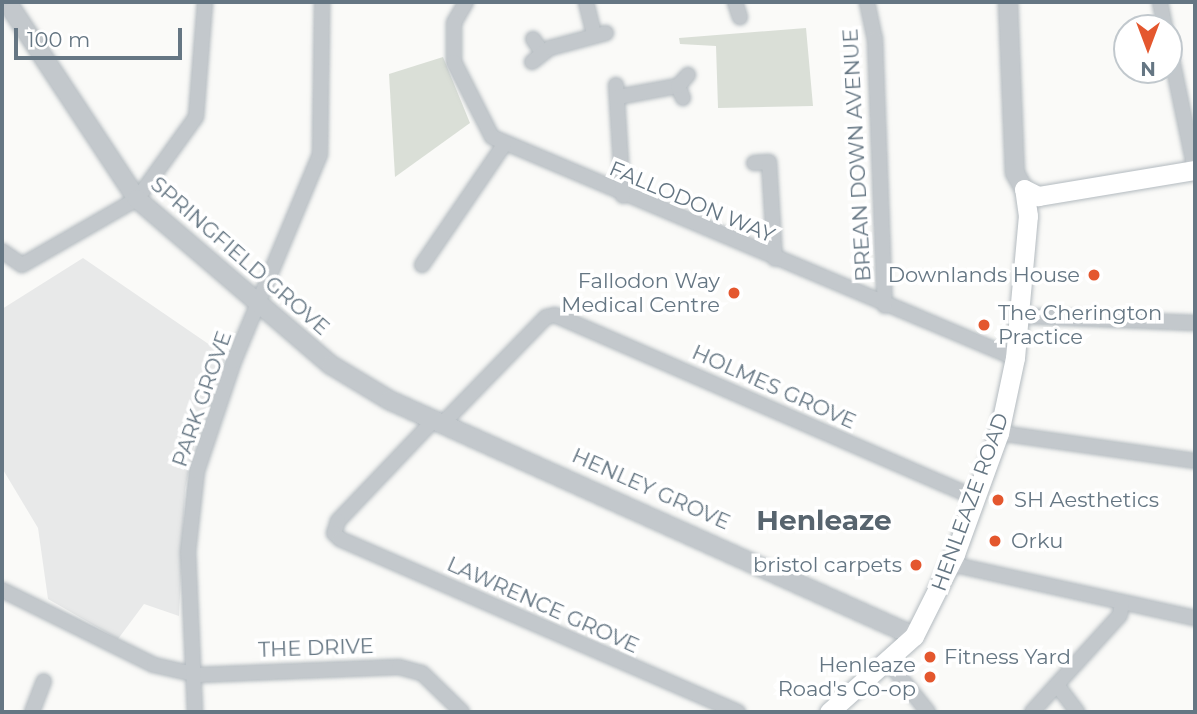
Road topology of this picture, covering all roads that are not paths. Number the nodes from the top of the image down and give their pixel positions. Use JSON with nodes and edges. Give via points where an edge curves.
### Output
{"nodes":[{"id":1,"x":7,"y":2,"type":"edge"},
{"id":2,"x":205,"y":2,"type":"edge"},
{"id":3,"x":322,"y":2,"type":"edge"},
{"id":4,"x":466,"y":2,"type":"edge"},
{"id":5,"x":586,"y":2,"type":"edge"},
{"id":6,"x":735,"y":2,"type":"edge"},
{"id":7,"x":867,"y":2,"type":"edge"},
{"id":8,"x":1008,"y":2,"type":"edge"},
{"id":9,"x":740,"y":17,"type":"dead end"},
{"id":10,"x":534,"y":39,"type":"dead end"},
{"id":11,"x":1177,"y":84,"type":"edge"},
{"id":12,"x":683,"y":87,"type":"dead end"},
{"id":13,"x":504,"y":145,"type":"junction"},
{"id":14,"x":754,"y":163,"type":"dead end"},
{"id":15,"x":1195,"y":169,"type":"edge"},
{"id":16,"x":1024,"y":189,"type":"junction"},
{"id":17,"x":623,"y":196,"type":"junction"},
{"id":18,"x":137,"y":199,"type":"junction"},
{"id":19,"x":2,"y":251,"type":"edge"},
{"id":20,"x":775,"y":259,"type":"junction"},
{"id":21,"x":422,"y":265,"type":"dead end"},
{"id":22,"x":258,"y":302,"type":"junction"},
{"id":23,"x":885,"y":306,"type":"junction"},
{"id":24,"x":1021,"y":316,"type":"junction"},
{"id":25,"x":1195,"y":323,"type":"edge"},
{"id":26,"x":1015,"y":358,"type":"junction"},
{"id":27,"x":439,"y":421,"type":"junction"},
{"id":28,"x":999,"y":433,"type":"junction"},
{"id":29,"x":1195,"y":461,"type":"edge"},
{"id":30,"x":976,"y":498,"type":"junction"},
{"id":31,"x":951,"y":565,"type":"junction"},
{"id":32,"x":2,"y":590,"type":"edge"},
{"id":33,"x":1122,"y":603,"type":"junction"},
{"id":34,"x":1195,"y":618,"type":"edge"},
{"id":35,"x":914,"y":636,"type":"junction"},
{"id":36,"x":889,"y":663,"type":"junction"},
{"id":37,"x":198,"y":675,"type":"junction"},
{"id":38,"x":44,"y":681,"type":"dead end"},
{"id":39,"x":1057,"y":685,"type":"junction"},
{"id":40,"x":32,"y":712,"type":"edge"},
{"id":41,"x":195,"y":712,"type":"edge"},
{"id":42,"x":462,"y":712,"type":"edge"},
{"id":43,"x":738,"y":712,"type":"edge"},
{"id":44,"x":829,"y":712,"type":"edge"},
{"id":45,"x":928,"y":712,"type":"edge"},
{"id":46,"x":1032,"y":712,"type":"edge"},
{"id":47,"x":1077,"y":712,"type":"edge"}],
"edges":[{"from":1,"to":18,"type":"street","name":"SPRINGFIELD GROVE"},
{"from":2,"to":18,"type":"street","via":[[196,117]]},
{"from":3,"to":22,"type":"street","name":"PARK GROVE","via":[[320,154]]},
{"from":4,"to":13,"type":"street","name":"FALLODON WAY","via":[[454,23],[454,62],[479,120]]},
{"from":5,"to":10,"type":"street","via":[[600,34],[537,57]]},
{"from":6,"to":9,"type":"street"},
{"from":7,"to":23,"type":"street","name":"BREAN DOWN AVENUE","via":[[875,39]]},
{"from":8,"to":16,"type":"street","via":[[1015,173]]},
{"from":11,"to":15,"type":"street"},
{"from":12,"to":17,"type":"street","via":[[617,91]]},
{"from":13,"to":17,"type":"street","name":"FALLODON WAY"},
{"from":13,"to":21,"type":"street"},
{"from":14,"to":20,"type":"street","via":[[769,162]]},
{"from":15,"to":16,"type":"main road","via":[[1075,187],[1038,183]]},
{"from":16,"to":24,"type":"main road","name":"HENLEAZE ROAD","via":[[1017,204],[1023,250]]},
{"from":17,"to":20,"type":"street","name":"FALLODON WAY"},
{"from":18,"to":19,"type":"street","via":[[22,265]]},
{"from":18,"to":22,"type":"street","name":"SPRINGFIELD GROVE"},
{"from":20,"to":23,"type":"street","name":"FALLODON WAY"},
{"from":22,"to":27,"type":"street","name":"SPRINGFIELD GROVE","via":[[341,371]]},
{"from":22,"to":37,"type":"street","name":"PARK GROVE","via":[[197,471],[188,552]]},
{"from":23,"to":26,"type":"street","name":"FALLODON WAY"},
{"from":24,"to":25,"type":"street"},
{"from":24,"to":26,"type":"main road","name":"HENLEAZE ROAD"},
{"from":26,"to":28,"type":"main road","name":"HENLEAZE ROAD"},
{"from":27,"to":30,"type":"street","name":"HOLMES GROVE","via":[[546,317],[555,315]]},
{"from":27,"to":35,"type":"street","name":"HENLEY GROVE"},
{"from":27,"to":43,"type":"street","name":"LAWRENCE GROVE","via":[[338,521],[334,533]]},
{"from":28,"to":29,"type":"street"},
{"from":28,"to":30,"type":"main road","name":"HENLEAZE ROAD"},
{"from":30,"to":31,"type":"main road","name":"HENLEAZE ROAD"},
{"from":31,"to":33,"type":"street"},
{"from":31,"to":35,"type":"main road","name":"HENLEAZE ROAD"},
{"from":32,"to":37,"type":"street","via":[[120,650]]},
{"from":33,"to":34,"type":"street"},
{"from":33,"to":39,"type":"street","via":[[1120,615]]},
{"from":35,"to":36,"type":"main road","name":"HENLEAZE ROAD"},
{"from":36,"to":44,"type":"main road","name":"HENLEAZE ROAD"},
{"from":36,"to":45,"type":"street"},
{"from":37,"to":41,"type":"street","name":"PARK GROVE"},
{"from":37,"to":42,"type":"street","name":"THE DRIVE","via":[[399,667],[422,673]]},
{"from":38,"to":40,"type":"street"},
{"from":39,"to":46,"type":"street"},
{"from":39,"to":47,"type":"street"}]}
